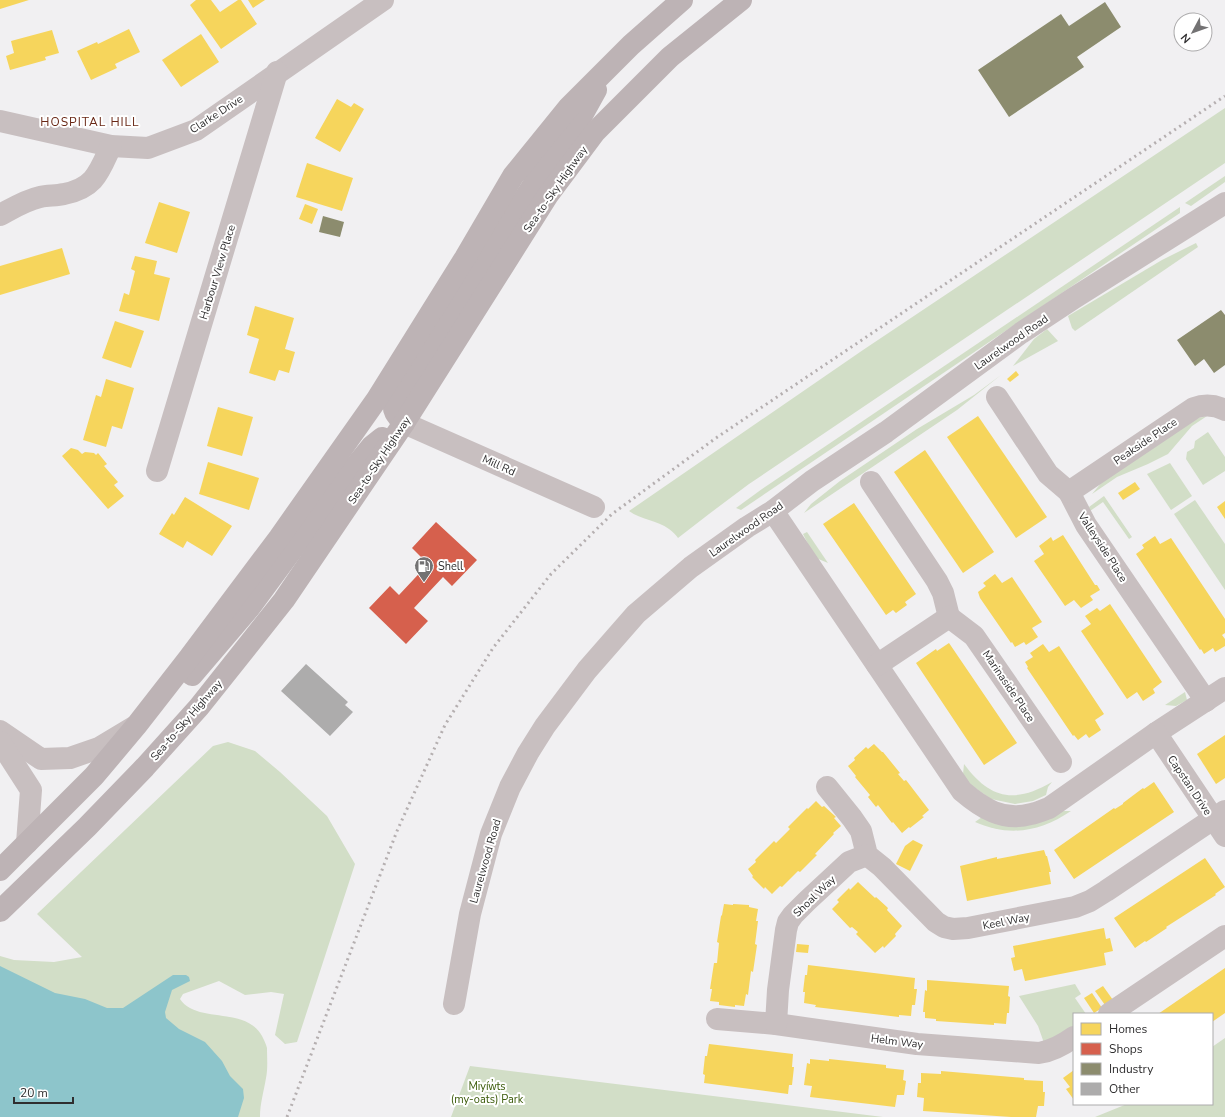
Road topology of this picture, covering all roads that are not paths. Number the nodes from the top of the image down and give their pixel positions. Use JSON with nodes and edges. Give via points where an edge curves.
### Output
{"nodes":[{"id":1,"x":383,"y":0,"type":"edge"},
{"id":2,"x":682,"y":0,"type":"edge"},
{"id":3,"x":741,"y":0,"type":"edge"},
{"id":4,"x":609,"y":66,"type":"junction"},
{"id":5,"x":277,"y":72,"type":"junction"},
{"id":6,"x":0,"y":121,"type":"edge"},
{"id":7,"x":111,"y":146,"type":"junction"},
{"id":8,"x":1224,"y":207,"type":"edge"},
{"id":9,"x":0,"y":215,"type":"edge"},
{"id":10,"x":997,"y":397,"type":"dead end"},
{"id":11,"x":1225,"y":410,"type":"edge"},
{"id":12,"x":404,"y":423,"type":"junction"},
{"id":13,"x":157,"y":471,"type":"dead end"},
{"id":14,"x":872,"y":482,"type":"dead end"},
{"id":15,"x":1069,"y":492,"type":"junction"},
{"id":16,"x":594,"y":507,"type":"dead end"},
{"id":17,"x":773,"y":511,"type":"junction"},
{"id":18,"x":949,"y":617,"type":"junction"},
{"id":19,"x":876,"y":665,"type":"junction"},
{"id":20,"x":1225,"y":688,"type":"edge"},
{"id":21,"x":1206,"y":701,"type":"junction"},
{"id":22,"x":136,"y":726,"type":"junction"},
{"id":23,"x":0,"y":731,"type":"edge"},
{"id":24,"x":1156,"y":733,"type":"junction"},
{"id":25,"x":0,"y":742,"type":"edge"},
{"id":26,"x":1061,"y":762,"type":"dead end"},
{"id":27,"x":827,"y":787,"type":"dead end"},
{"id":28,"x":1221,"y":822,"type":"edge"},
{"id":29,"x":27,"y":843,"type":"junction"},
{"id":30,"x":867,"y":855,"type":"junction"},
{"id":31,"x":0,"y":870,"type":"edge"},
{"id":32,"x":0,"y":911,"type":"edge"},
{"id":33,"x":1225,"y":936,"type":"edge"},
{"id":34,"x":454,"y":1004,"type":"dead end"},
{"id":35,"x":1110,"y":1013,"type":"edge"},
{"id":36,"x":717,"y":1019,"type":"dead end"},
{"id":37,"x":776,"y":1024,"type":"junction"},
{"id":38,"x":1073,"y":1038,"type":"edge"}],
"edges":[{"from":1,"to":5,"type":"street","name":"Clarke Drive"},
{"from":2,"to":4,"type":"highway"},
{"from":3,"to":12,"type":"highway","name":"Sea-to-Sky Highway","via":[[670,57],[595,132],[548,195]]},
{"from":4,"to":12,"type":"highway","via":[[575,128],[543,170],[395,400],[394,410]]},
{"from":4,"to":22,"type":"highway","via":[[570,107],[513,176],[377,399],[279,538]]},
{"from":5,"to":7,"type":"street","name":"Clarke Drive","via":[[196,130],[148,148]]},
{"from":5,"to":13,"type":"street","name":"Harbour View Place"},
{"from":6,"to":7,"type":"street","name":"Clarke Drive"},
{"from":7,"to":9,"type":"street","via":[[98,174],[89,184],[76,191],[41,196]]},
{"from":8,"to":17,"type":"street","name":"Laurelwood Road","via":[[1074,298]]},
{"from":10,"to":15,"type":"street","name":"Valleyside Place","via":[[1048,474]]},
{"from":11,"to":15,"type":"street","name":"Peakside Place","via":[[1211,405],[1194,408]]},
{"from":12,"to":16,"type":"street","name":"Mill Rd"},
{"from":12,"to":22,"type":"highway","via":[[372,446],[209,657]]},
{"from":12,"to":32,"type":"highway","name":"Sea-to-Sky Highway","via":[[284,600],[199,707],[88,826]]},
{"from":14,"to":18,"type":"street","via":[[937,581]]},
{"from":15,"to":21,"type":"street","name":"Valleyside Place","via":[[1086,526]]},
{"from":17,"to":19,"type":"street"},
{"from":17,"to":34,"type":"street","name":"Laurelwood Road","via":[[691,567],[636,614],[587,670],[545,726],[517,773],[491,834],[470,914]]},
{"from":18,"to":19,"type":"street"},
{"from":18,"to":26,"type":"street","name":"Marinaside Place","via":[[974,636]]},
{"from":19,"to":24,"type":"street","via":[[962,791],[993,812],[1011,816],[1030,815],[1049,808]]},
{"from":20,"to":21,"type":"street"},
{"from":21,"to":24,"type":"street"},
{"from":22,"to":23,"type":"street","via":[[99,748],[70,758],[41,759]]},
{"from":22,"to":29,"type":"highway","via":[[94,776]]},
{"from":24,"to":28,"type":"street","name":"Capstan Drive"},
{"from":25,"to":29,"type":"street","via":[[30,790]]},
{"from":27,"to":30,"type":"street","via":[[861,831]]},
{"from":28,"to":30,"type":"street","name":"Keel Way","via":[[1090,900],[1075,906],[968,928],[953,929],[936,922]]},
{"from":29,"to":31,"type":"highway"},
{"from":30,"to":37,"type":"street","name":"Shoal Way","via":[[849,862],[807,900],[788,922]]},
{"from":33,"to":35,"type":"street"},
{"from":36,"to":37,"type":"street","name":"Helm Way"},
{"from":37,"to":38,"type":"street","name":"Helm Way","via":[[917,1044],[1039,1053],[1058,1048]]}]}
